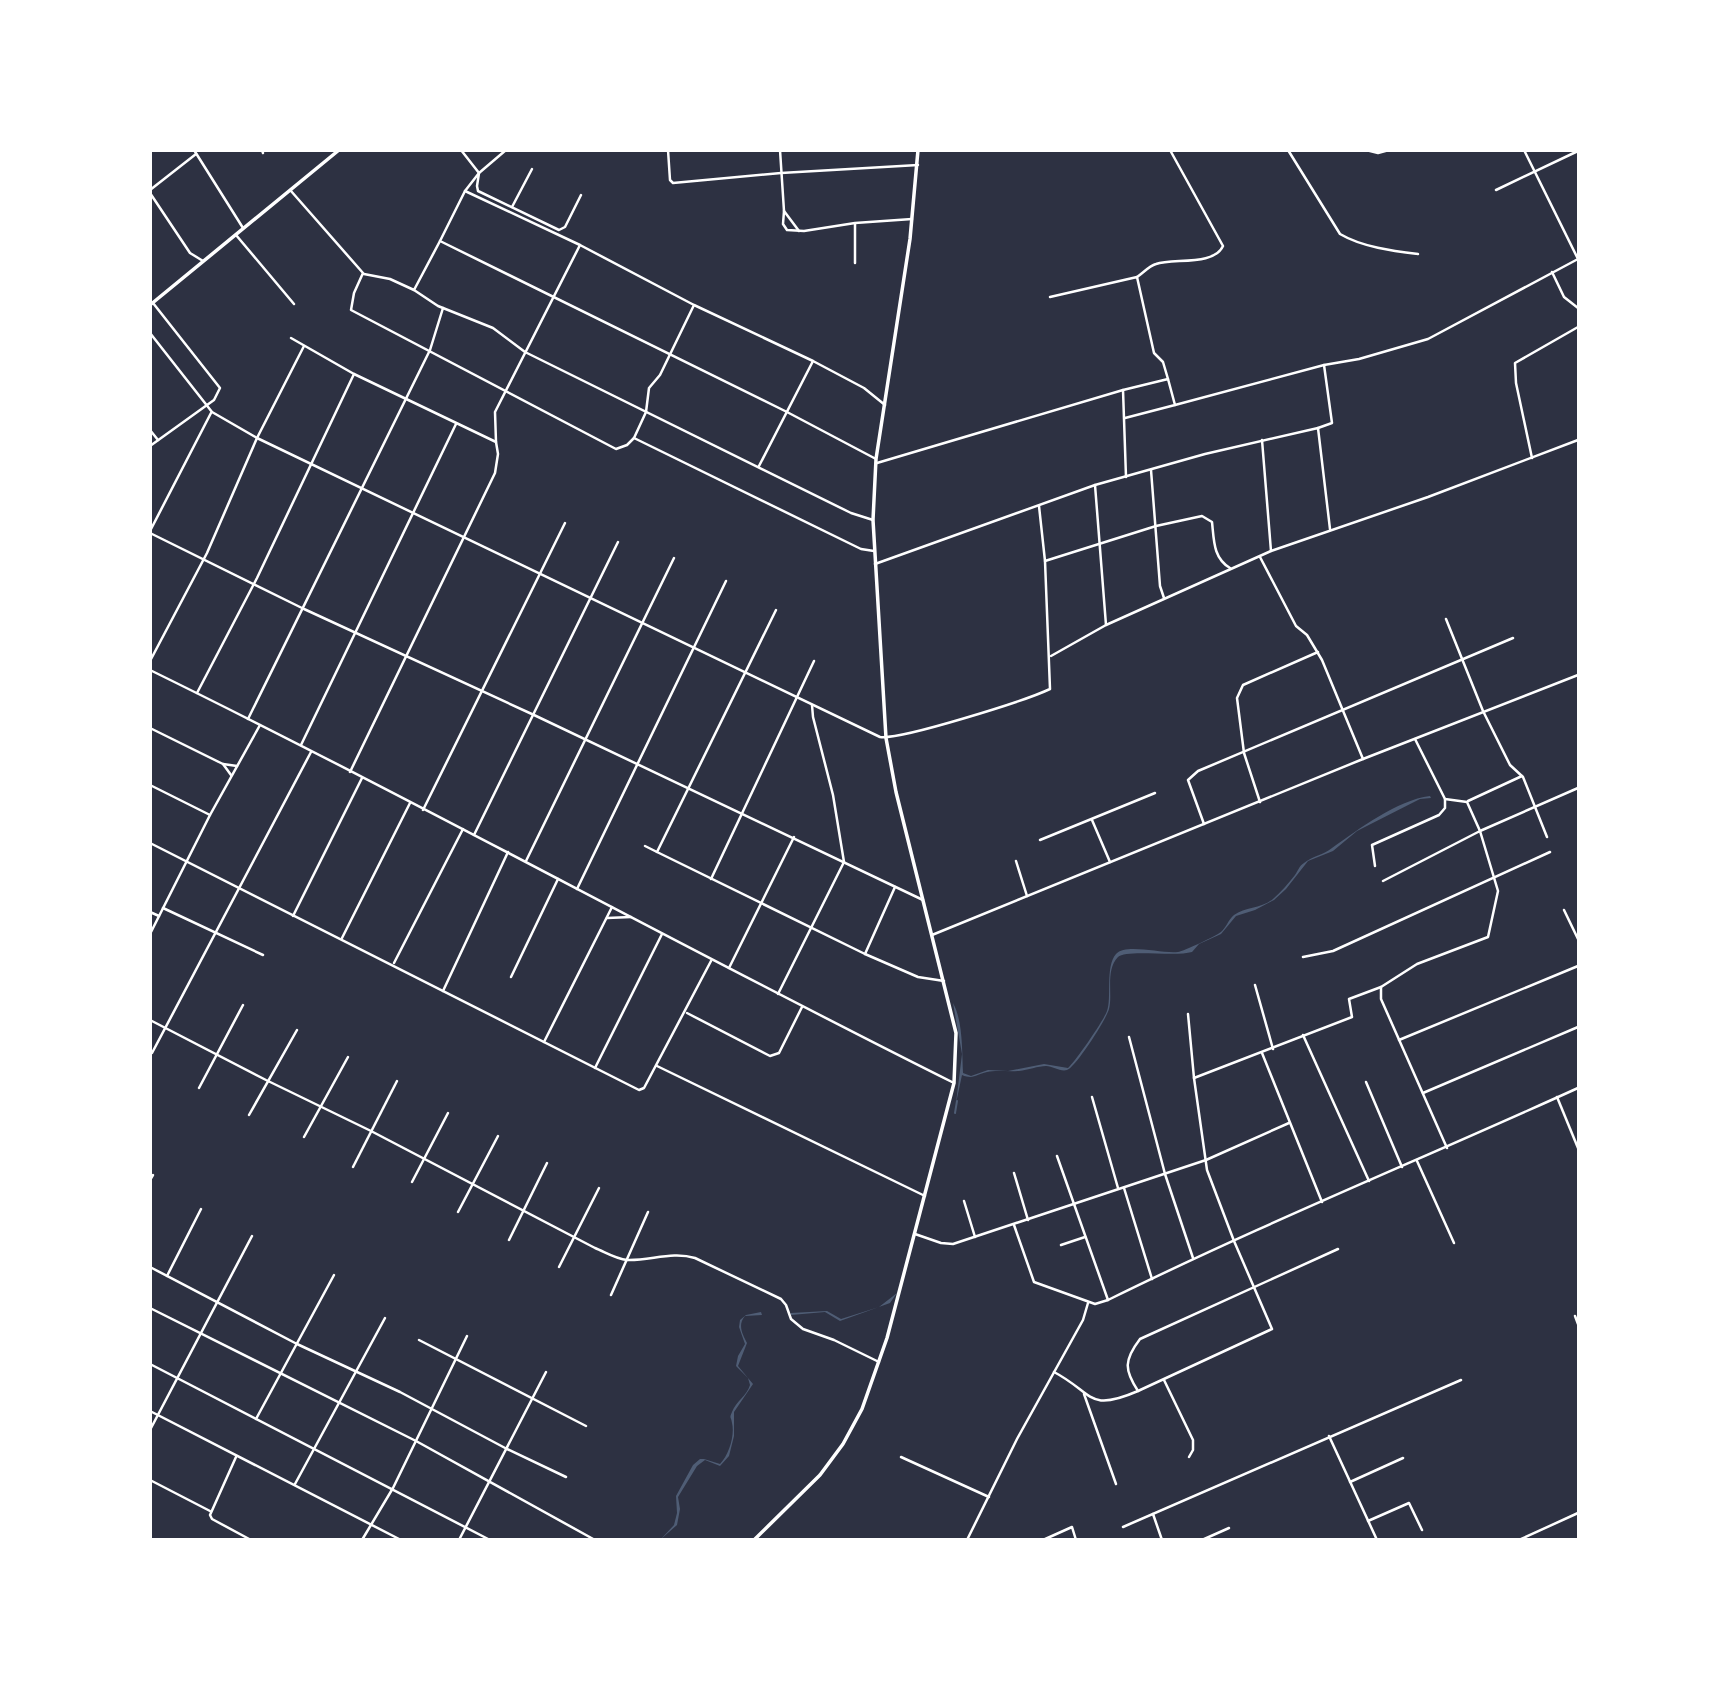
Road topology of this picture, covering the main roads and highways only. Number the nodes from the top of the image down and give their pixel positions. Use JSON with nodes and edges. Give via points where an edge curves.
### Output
{"nodes":[{"id":1,"x":339,"y":150,"type":"edge"},
{"id":2,"x":919,"y":150,"type":"edge"},
{"id":3,"x":152,"y":304,"type":"edge"},
{"id":4,"x":754,"y":1539,"type":"edge"}],
"edges":[{"from":1,"to":3,"type":"main road"},
{"from":2,"to":4,"type":"main road","via":[[876,461],[874,551],[886,738],[956,1032],[954,1083],[898,1298],[862,1409],[820,1475]]}]}
